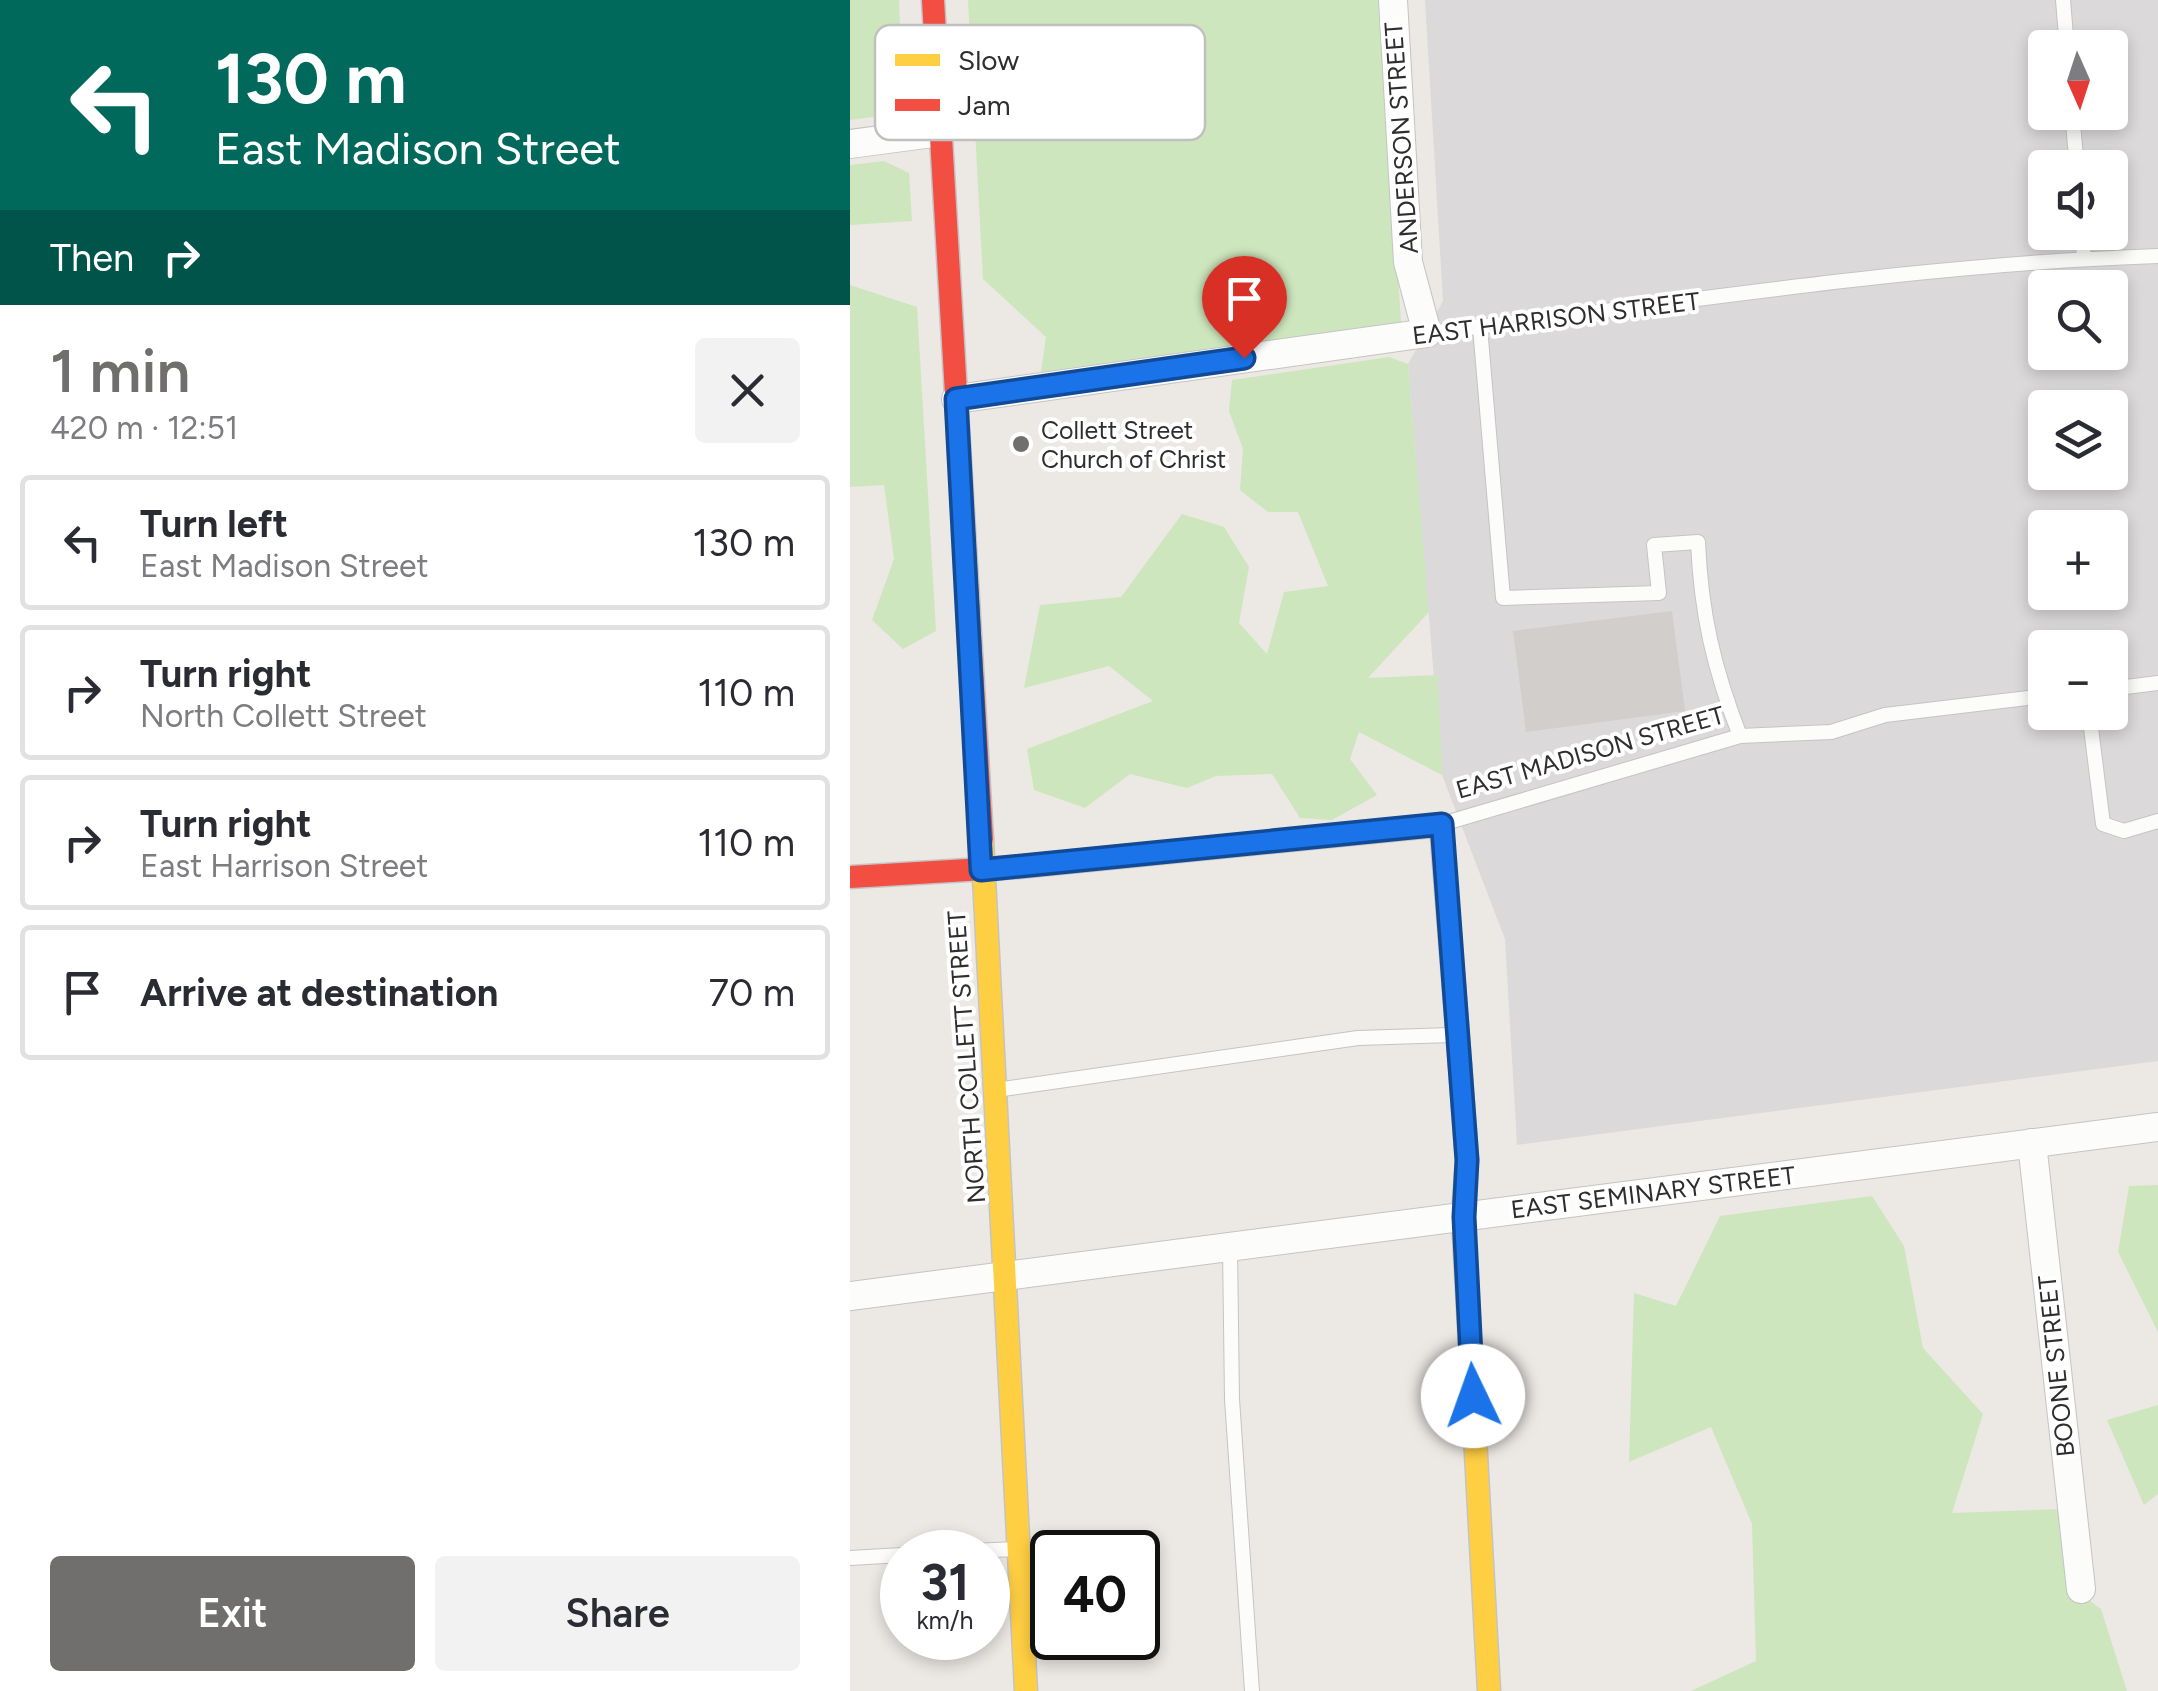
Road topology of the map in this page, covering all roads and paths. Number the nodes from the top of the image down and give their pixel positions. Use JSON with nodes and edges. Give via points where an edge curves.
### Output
{"nodes":[{"id":1,"x":934,"y":0,"type":"edge"},
{"id":2,"x":1392,"y":0,"type":"edge"},
{"id":3,"x":2063,"y":0,"type":"edge"},
{"id":4,"x":935,"y":25,"type":"edge"},
{"id":5,"x":2066,"y":30,"type":"edge"},
{"id":6,"x":880,"y":140,"type":"edge"},
{"id":7,"x":940,"y":140,"type":"edge"},
{"id":8,"x":850,"y":144,"type":"edge"},
{"id":9,"x":2083,"y":250,"type":"edge"},
{"id":10,"x":2158,"y":256,"type":"edge"},
{"id":11,"x":2084,"y":259,"type":"junction"},
{"id":12,"x":1480,"y":327,"type":"junction"},
{"id":13,"x":1427,"y":333,"type":"junction"},
{"id":14,"x":956,"y":399,"type":"junction"},
{"id":15,"x":2158,"y":683,"type":"edge"},
{"id":16,"x":2128,"y":686,"type":"edge"},
{"id":17,"x":2028,"y":698,"type":"edge"},
{"id":18,"x":2091,"y":730,"type":"edge"},
{"id":19,"x":1740,"y":736,"type":"junction"},
{"id":20,"x":2158,"y":821,"type":"edge"},
{"id":21,"x":1442,"y":824,"type":"junction"},
{"id":22,"x":981,"y":870,"type":"junction"},
{"id":23,"x":850,"y":878,"type":"edge"},
{"id":24,"x":1458,"y":1035,"type":"junction"},
{"id":25,"x":997,"y":1090,"type":"junction"},
{"id":26,"x":2158,"y":1127,"type":"edge"},
{"id":27,"x":2032,"y":1143,"type":"junction"},
{"id":28,"x":1464,"y":1217,"type":"junction"},
{"id":29,"x":1230,"y":1248,"type":"junction"},
{"id":30,"x":1006,"y":1275,"type":"junction"},
{"id":31,"x":850,"y":1296,"type":"edge"},
{"id":32,"x":1020,"y":1548,"type":"junction"},
{"id":33,"x":1010,"y":1549,"type":"edge"},
{"id":34,"x":880,"y":1556,"type":"edge"},
{"id":35,"x":850,"y":1558,"type":"edge"},
{"id":36,"x":2081,"y":1589,"type":"dead end"},
{"id":37,"x":1026,"y":1691,"type":"edge"},
{"id":38,"x":1252,"y":1691,"type":"edge"},
{"id":39,"x":1489,"y":1691,"type":"edge"}],
"edges":[{"from":1,"to":4,"type":"street","name":"NORTH COLLETT STREET"},
{"from":2,"to":13,"type":"street","name":"ANDERSON STREET","via":[[1408,262]]},
{"from":3,"to":5,"type":"lane"},
{"from":6,"to":8,"type":"street"},
{"from":7,"to":14,"type":"street","name":"NORTH COLLETT STREET"},
{"from":9,"to":11,"type":"lane"},
{"from":10,"to":11,"type":"lane","name":"EAST HARRISON STREET"},
{"from":11,"to":12,"type":"lane","name":"EAST HARRISON STREET"},
{"from":12,"to":13,"type":"lane","name":"EAST HARRISON STREET"},
{"from":12,"to":19,"type":"lane","via":[[1503,598],[1660,593],[1654,545],[1698,542],[1714,668]]},
{"from":13,"to":14,"type":"street","name":"EAST HARRISON STREET"},
{"from":14,"to":22,"type":"street","name":"NORTH COLLETT STREET"},
{"from":15,"to":16,"type":"lane"},
{"from":17,"to":19,"type":"lane","name":"EAST MADISON STREET","via":[[1885,715],[1831,732]]},
{"from":18,"to":20,"type":"lane","via":[[2103,824],[2124,831]]},
{"from":19,"to":21,"type":"lane","name":"EAST MADISON STREET"},
{"from":21,"to":22,"type":"street","name":"EAST MADISON STREET"},
{"from":21,"to":24,"type":"street"},
{"from":22,"to":23,"type":"street","name":"EAST MADISON STREET"},
{"from":22,"to":25,"type":"street","name":"NORTH COLLETT STREET"},
{"from":24,"to":25,"type":"lane","via":[[1358,1038]]},
{"from":24,"to":28,"type":"street"},
{"from":25,"to":30,"type":"street","name":"NORTH COLLETT STREET"},
{"from":26,"to":27,"type":"street","name":"EAST SEMINARY STREET"},
{"from":27,"to":28,"type":"street","name":"EAST SEMINARY STREET"},
{"from":27,"to":36,"type":"street","name":"BOONE STREET"},
{"from":28,"to":29,"type":"street","name":"EAST SEMINARY STREET"},
{"from":28,"to":39,"type":"street"},
{"from":29,"to":30,"type":"street","name":"EAST SEMINARY STREET"},
{"from":29,"to":38,"type":"lane","via":[[1232,1399]]},
{"from":30,"to":31,"type":"street","name":"EAST SEMINARY STREET"},
{"from":30,"to":32,"type":"street","name":"NORTH COLLETT STREET"},
{"from":32,"to":33,"type":"lane"},
{"from":32,"to":37,"type":"street","name":"NORTH COLLETT STREET"},
{"from":34,"to":35,"type":"lane"}]}
